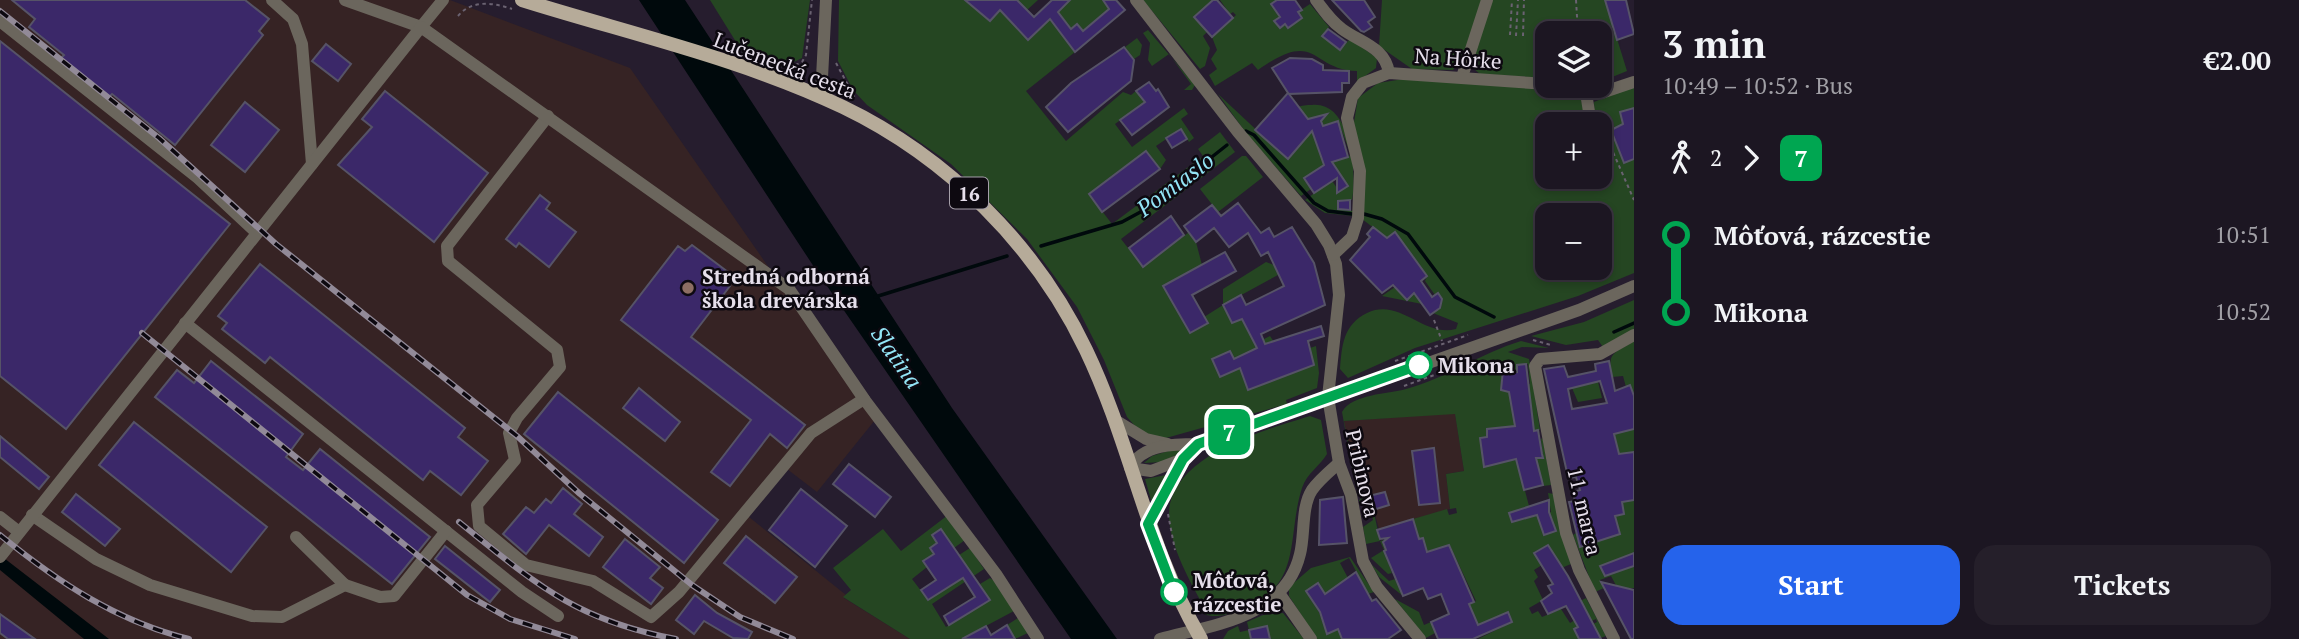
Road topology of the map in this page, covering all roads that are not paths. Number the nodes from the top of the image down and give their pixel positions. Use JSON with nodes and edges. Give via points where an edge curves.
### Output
{"nodes":[{"id":1,"x":272,"y":0,"type":"edge"},
{"id":2,"x":345,"y":0,"type":"edge"},
{"id":3,"x":443,"y":0,"type":"edge"},
{"id":4,"x":522,"y":0,"type":"edge"},
{"id":5,"x":826,"y":0,"type":"edge"},
{"id":6,"x":1136,"y":0,"type":"edge"},
{"id":7,"x":1316,"y":0,"type":"edge"},
{"id":8,"x":1488,"y":0,"type":"edge"},
{"id":9,"x":0,"y":20,"type":"edge"},
{"id":10,"x":421,"y":27,"type":"junction"},
{"id":11,"x":1389,"y":73,"type":"junction"},
{"id":12,"x":1462,"y":77,"type":"junction"},
{"id":13,"x":1634,"y":82,"type":"edge"},
{"id":14,"x":1535,"y":83,"type":"edge"},
{"id":15,"x":1612,"y":89,"type":"edge"},
{"id":16,"x":821,"y":97,"type":"junction"},
{"id":17,"x":548,"y":116,"type":"junction"},
{"id":18,"x":312,"y":164,"type":"junction"},
{"id":19,"x":257,"y":233,"type":"junction"},
{"id":20,"x":1333,"y":255,"type":"junction"},
{"id":21,"x":1634,"y":286,"type":"edge"},
{"id":22,"x":185,"y":323,"type":"junction"},
{"id":23,"x":1634,"y":335,"type":"edge"},
{"id":24,"x":1328,"y":397,"type":"junction"},
{"id":25,"x":864,"y":399,"type":"junction"},
{"id":26,"x":1115,"y":420,"type":"junction"},
{"id":27,"x":1168,"y":444,"type":"junction"},
{"id":28,"x":1198,"y":444,"type":"junction"},
{"id":29,"x":1183,"y":459,"type":"junction"},
{"id":30,"x":1339,"y":463,"type":"junction"},
{"id":31,"x":1130,"y":468,"type":"junction"},
{"id":32,"x":32,"y":516,"type":"junction"},
{"id":33,"x":0,"y":517,"type":"edge"},
{"id":34,"x":1148,"y":524,"type":"junction"},
{"id":35,"x":446,"y":531,"type":"junction"},
{"id":36,"x":19,"y":532,"type":"junction"},
{"id":37,"x":296,"y":537,"type":"dead end"},
{"id":38,"x":3,"y":552,"type":"edge"},
{"id":39,"x":345,"y":585,"type":"junction"},
{"id":40,"x":1279,"y":593,"type":"junction"},
{"id":41,"x":558,"y":616,"type":"dead end"},
{"id":42,"x":1198,"y":634,"type":"edge"},
{"id":43,"x":1038,"y":639,"type":"edge"},
{"id":44,"x":1160,"y":639,"type":"edge"},
{"id":45,"x":1311,"y":639,"type":"edge"},
{"id":46,"x":1420,"y":639,"type":"edge"},
{"id":47,"x":1614,"y":639,"type":"edge"}],
"edges":[{"from":1,"to":18,"type":"street","via":[[293,19],[302,44]]},
{"from":2,"to":10,"type":"street"},
{"from":3,"to":10,"type":"street"},
{"from":4,"to":16,"type":"main road","name":"Lučenecká cesta","number":"16"},
{"from":5,"to":16,"type":"street"},
{"from":6,"to":20,"type":"street","name":"Pribinova","via":[[1316,224]]},
{"from":7,"to":11,"type":"street","name":"Na Hôrke","via":[[1333,22],[1378,51]]},
{"from":8,"to":12,"type":"street"},
{"from":9,"to":19,"type":"street","via":[[198,178]]},
{"from":10,"to":17,"type":"street"},
{"from":10,"to":18,"type":"street"},
{"from":11,"to":12,"type":"street","name":"Na Hôrke"},
{"from":11,"to":20,"type":"street","via":[[1363,83],[1348,105],[1360,171],[1358,218],[1352,237]]},
{"from":12,"to":14,"type":"street","name":"Na Hôrke"},
{"from":13,"to":15,"type":"street"},
{"from":16,"to":26,"type":"main road","name":"Lučenecká cesta","number":"16","via":[[869,120],[919,153],[1005,229],[1062,306]]},
{"from":17,"to":25,"type":"street","via":[[789,289]]},
{"from":17,"to":25,"type":"street","via":[[447,246],[448,261],[557,350],[560,367],[509,433],[515,460],[477,505],[479,526],[526,565],[593,581],[651,617],[678,592],[811,433]]},
{"from":18,"to":19,"type":"street"},
{"from":19,"to":22,"type":"street"},
{"from":20,"to":24,"type":"street","name":"Pribinova","via":[[1339,303]]},
{"from":21,"to":24,"type":"street","via":[[1579,310]]},
{"from":22,"to":32,"type":"street"},
{"from":22,"to":35,"type":"street"},
{"from":23,"to":47,"type":"street","name":"11. marca","via":[[1600,354],[1540,359],[1535,366],[1566,533],[1578,570]]},
{"from":24,"to":28,"type":"street"},
{"from":24,"to":30,"type":"street","name":"Pribinova"},
{"from":25,"to":43,"type":"street","via":[[996,574]]},
{"from":26,"to":27,"type":"street","via":[[1152,442]]},
{"from":26,"to":31,"type":"main road","name":"Lučenecká cesta","number":"16"},
{"from":27,"to":28,"type":"street"},
{"from":27,"to":31,"type":"street","via":[[1136,458]]},
{"from":28,"to":29,"type":"street"},
{"from":29,"to":31,"type":"street","via":[[1151,471]]},
{"from":29,"to":34,"type":"street"},
{"from":30,"to":40,"type":"street","via":[[1311,492],[1300,556]]},
{"from":30,"to":46,"type":"street","name":"Pribinova","via":[[1363,561],[1377,587]]},
{"from":31,"to":34,"type":"main road","name":"Lučenecká cesta","number":"16"},
{"from":32,"to":36,"type":"street"},
{"from":32,"to":39,"type":"street","via":[[96,559],[150,585],[252,616],[282,617]]},
{"from":33,"to":36,"type":"street"},
{"from":34,"to":42,"type":"main road","name":"Lučenecká cesta","number":"16","via":[[1174,592]]},
{"from":35,"to":39,"type":"street","via":[[394,596],[380,597]]},
{"from":35,"to":41,"type":"street"},
{"from":36,"to":38,"type":"street"},
{"from":37,"to":39,"type":"street"},
{"from":40,"to":42,"type":"street","via":[[1251,612]]},
{"from":40,"to":45,"type":"street"},
{"from":42,"to":44,"type":"street"}]}
